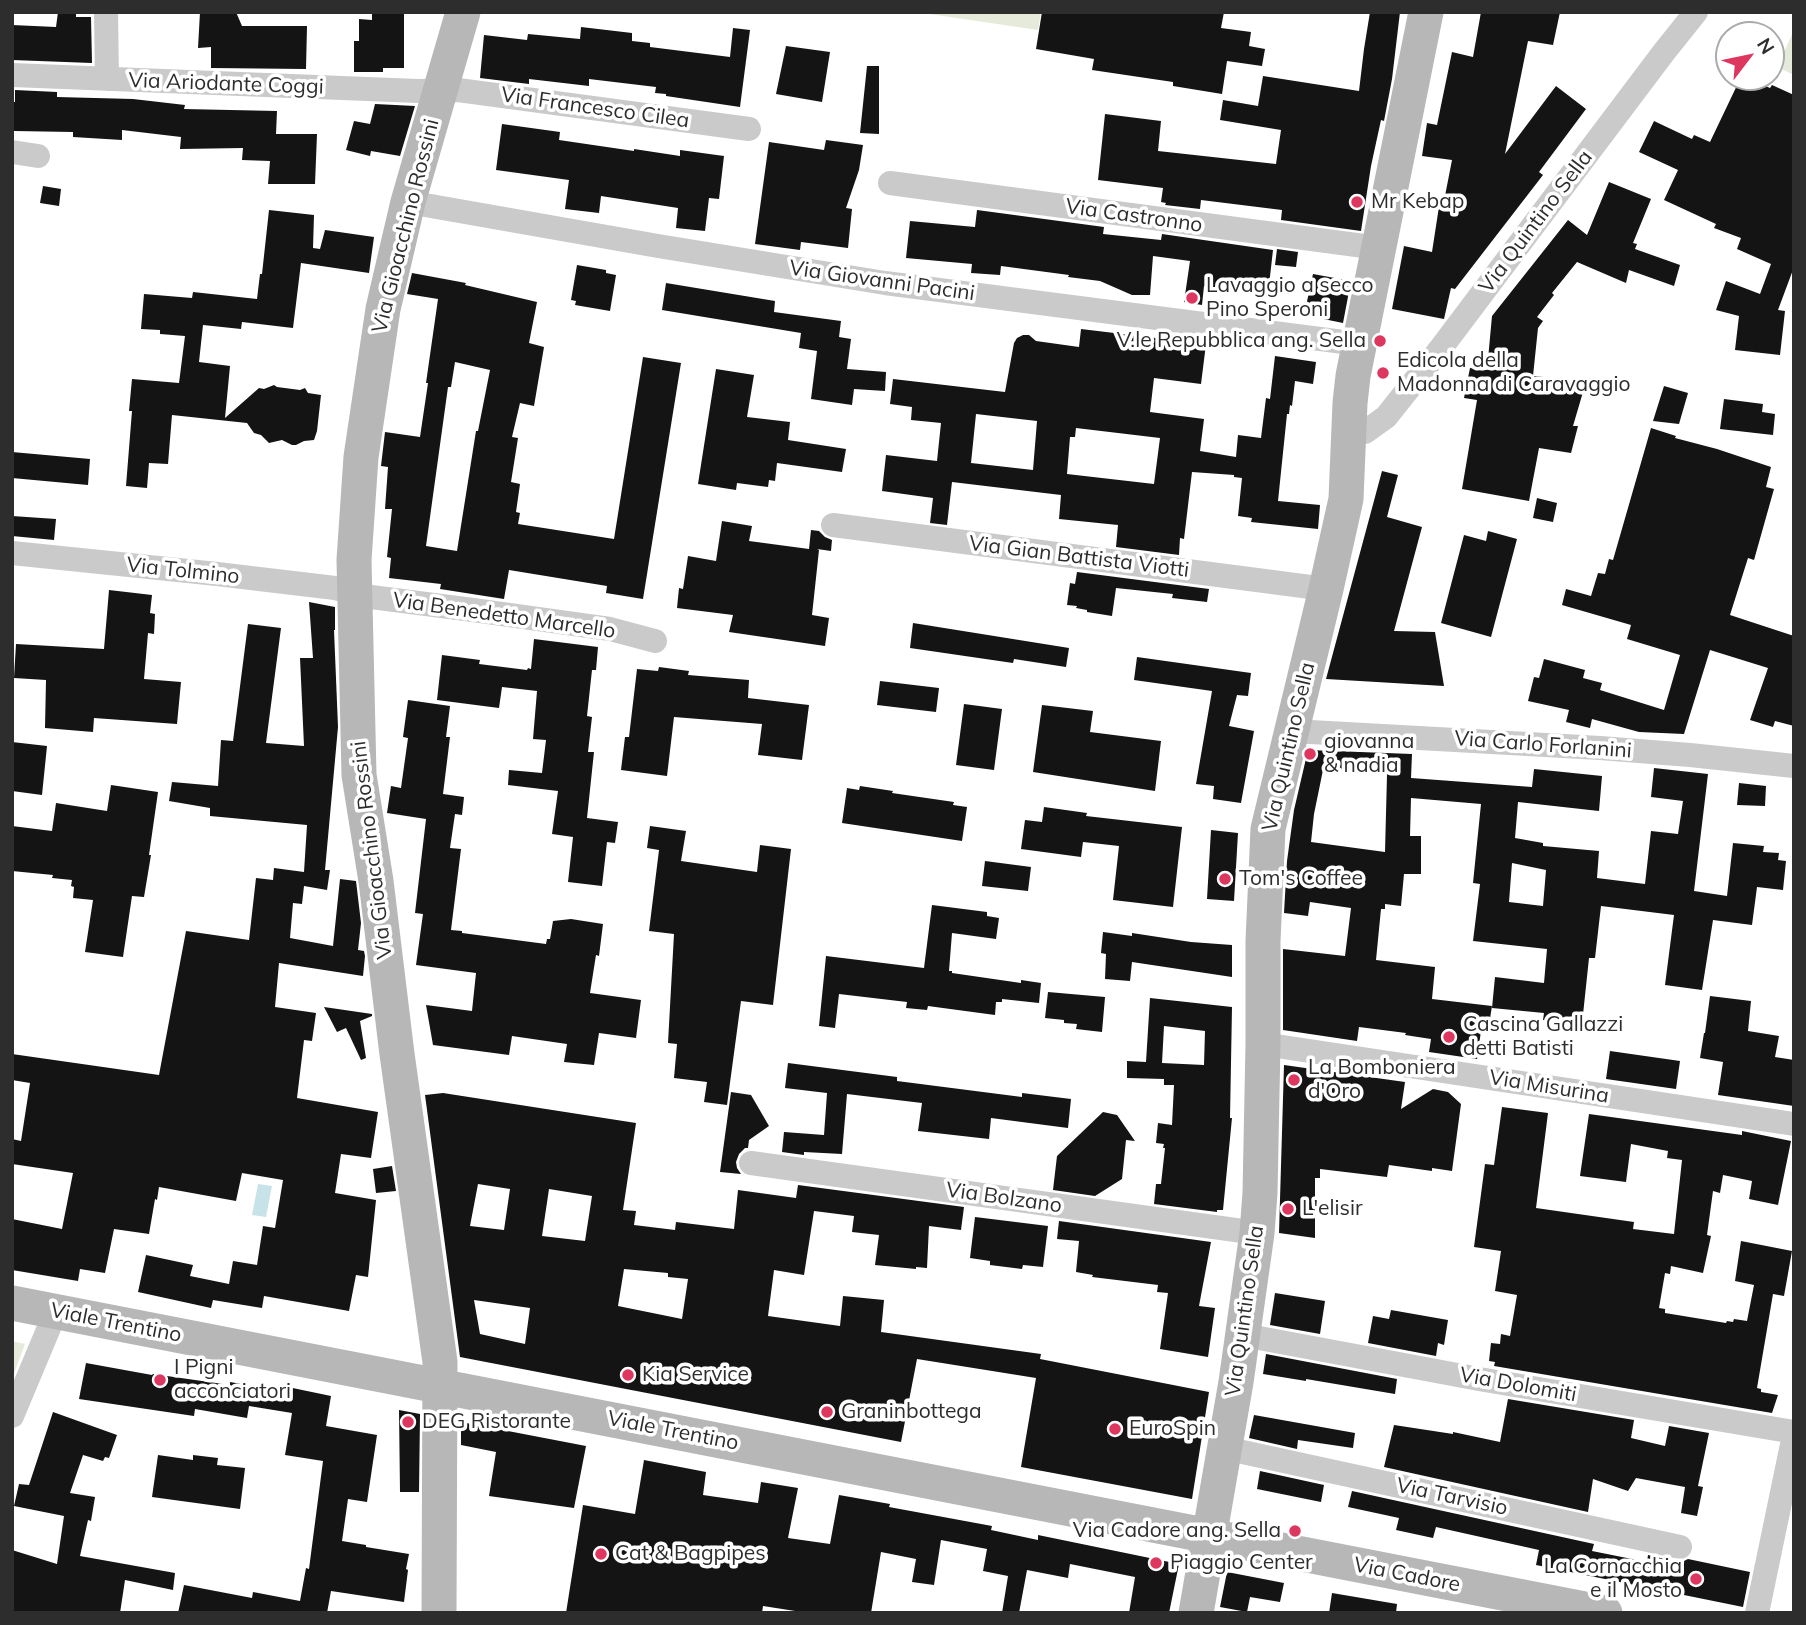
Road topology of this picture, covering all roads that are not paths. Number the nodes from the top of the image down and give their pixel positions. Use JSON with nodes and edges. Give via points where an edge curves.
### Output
{"nodes":[{"id":1,"x":106,"y":12,"type":"edge"},
{"id":2,"x":463,"y":12,"type":"edge"},
{"id":3,"x":1426,"y":12,"type":"edge"},
{"id":4,"x":1696,"y":12,"type":"edge"},
{"id":5,"x":12,"y":75,"type":"edge"},
{"id":6,"x":107,"y":79,"type":"junction"},
{"id":7,"x":440,"y":90,"type":"junction"},
{"id":8,"x":749,"y":129,"type":"dead end"},
{"id":9,"x":12,"y":152,"type":"edge"},
{"id":10,"x":38,"y":156,"type":"dead end"},
{"id":11,"x":890,"y":183,"type":"dead end"},
{"id":12,"x":408,"y":202,"type":"junction"},
{"id":13,"x":1378,"y":248,"type":"junction"},
{"id":14,"x":1359,"y":344,"type":"junction"},
{"id":15,"x":1349,"y":432,"type":"junction"},
{"id":16,"x":833,"y":525,"type":"dead end"},
{"id":17,"x":12,"y":553,"type":"edge"},
{"id":18,"x":1326,"y":589,"type":"junction"},
{"id":19,"x":354,"y":593,"type":"junction"},
{"id":20,"x":655,"y":641,"type":"dead end"},
{"id":21,"x":1292,"y":731,"type":"junction"},
{"id":22,"x":1794,"y":766,"type":"edge"},
{"id":23,"x":1263,"y":1044,"type":"junction"},
{"id":24,"x":1794,"y":1124,"type":"edge"},
{"id":25,"x":751,"y":1163,"type":"dead end"},
{"id":26,"x":1257,"y":1233,"type":"junction"},
{"id":27,"x":12,"y":1303,"type":"edge"},
{"id":28,"x":56,"y":1311,"type":"junction"},
{"id":29,"x":1243,"y":1335,"type":"junction"},
{"id":30,"x":441,"y":1387,"type":"junction"},
{"id":31,"x":14,"y":1408,"type":"edge"},
{"id":32,"x":1794,"y":1434,"type":"edge"},
{"id":33,"x":1224,"y":1448,"type":"junction"},
{"id":34,"x":1209,"y":1536,"type":"junction"},
{"id":35,"x":1680,"y":1547,"type":"dead end"},
{"id":36,"x":439,"y":1613,"type":"edge"},
{"id":37,"x":1196,"y":1613,"type":"edge"},
{"id":38,"x":1605,"y":1613,"type":"edge"},
{"id":39,"x":1757,"y":1613,"type":"edge"}],
"edges":[{"from":1,"to":6,"type":"street"},
{"from":2,"to":7,"type":"street","name":"Via Gioacchino Rossini"},
{"from":3,"to":13,"type":"street"},
{"from":4,"to":15,"type":"street","name":"Via Quintino Sella","via":[[1387,417],[1365,432]]},
{"from":5,"to":6,"type":"street","name":"Via Ariodante Coggi"},
{"from":6,"to":7,"type":"street","name":"Via Ariodante Coggi"},
{"from":7,"to":8,"type":"street","name":"Via Francesco Cilea"},
{"from":7,"to":12,"type":"street","name":"Via Gioacchino Rossini"},
{"from":9,"to":10,"type":"street"},
{"from":11,"to":13,"type":"street","name":"Via Castronno"},
{"from":12,"to":14,"type":"street","name":"Via Giovanni Pacini","via":[[886,282]]},
{"from":12,"to":19,"type":"street","name":"Via Gioacchino Rossini","via":[[383,309],[366,418],[355,526]]},
{"from":13,"to":14,"type":"street"},
{"from":14,"to":15,"type":"street"},
{"from":15,"to":18,"type":"street","name":"Via Quintino Sella","via":[[1346,499]]},
{"from":16,"to":18,"type":"street","name":"Via Gian Battista Viotti"},
{"from":17,"to":19,"type":"street","name":"Via Tolmino","via":[[217,573]]},
{"from":18,"to":21,"type":"street","name":"Via Quintino Sella"},
{"from":19,"to":20,"type":"street","name":"Via Benedetto Marcello","via":[[610,629]]},
{"from":19,"to":30,"type":"street","name":"Via Gioacchino Rossini","via":[[359,775]]},
{"from":21,"to":22,"type":"street","name":"Via Carlo Forlanini","via":[[1626,750]]},
{"from":21,"to":23,"type":"street","name":"Via Quintino Sella","via":[[1268,829]]},
{"from":23,"to":24,"type":"street","name":"Via Misurina"},
{"from":23,"to":26,"type":"street","name":"Via Quintino Sella"},
{"from":25,"to":26,"type":"street","name":"Via Bolzano"},
{"from":26,"to":29,"type":"street","name":"Via Quintino Sella"},
{"from":27,"to":28,"type":"street","name":"Viale Trentino"},
{"from":28,"to":30,"type":"street","name":"Viale Trentino"},
{"from":28,"to":31,"type":"street"},
{"from":29,"to":32,"type":"street","name":"Via Dolomiti"},
{"from":29,"to":33,"type":"street","name":"Via Quintino Sella"},
{"from":30,"to":34,"type":"street","name":"Viale Trentino"},
{"from":30,"to":36,"type":"street","name":"Via Gioacchino Rossini"},
{"from":32,"to":39,"type":"street"},
{"from":33,"to":34,"type":"street","name":"Via Quintino Sella"},
{"from":33,"to":35,"type":"street","name":"Via Tarvisio"},
{"from":34,"to":37,"type":"street","name":"Via Quintino Sella"},
{"from":34,"to":38,"type":"street","name":"Via Cadore"}]}
